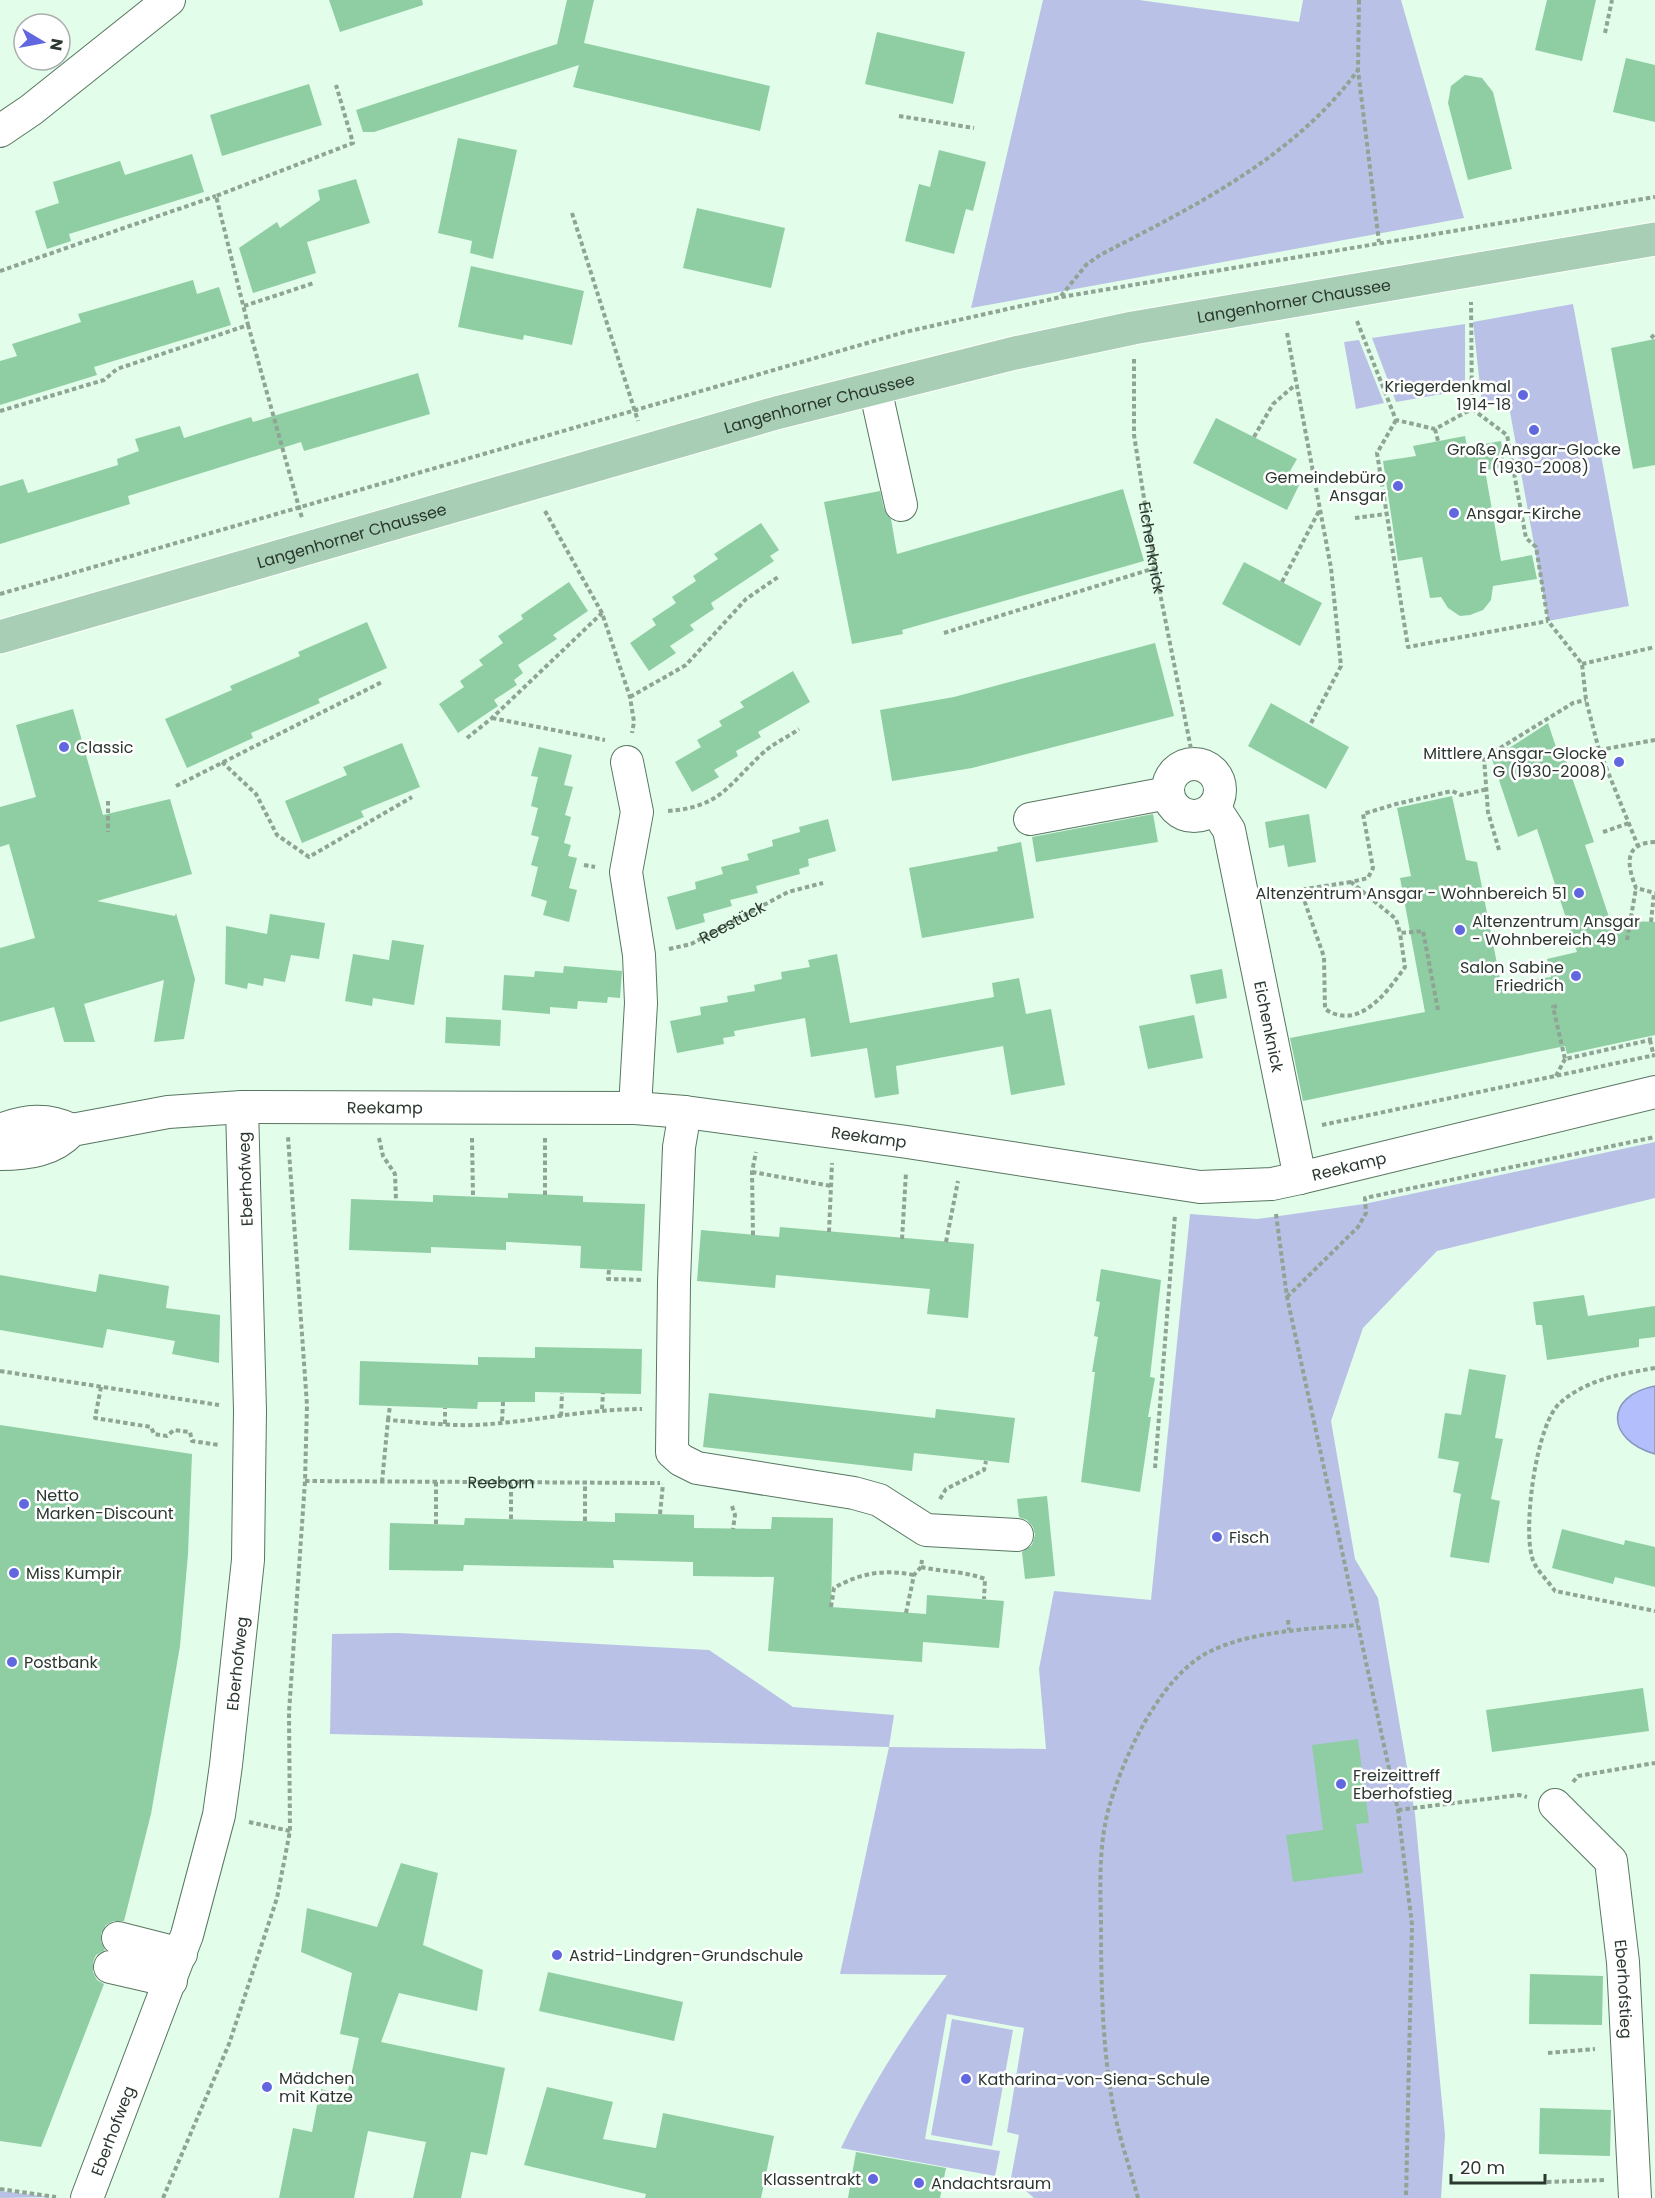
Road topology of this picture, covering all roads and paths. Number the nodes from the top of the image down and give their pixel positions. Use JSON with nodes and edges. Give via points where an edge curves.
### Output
{"nodes":[{"id":1,"x":169,"y":0,"type":"edge"},
{"id":2,"x":1359,"y":0,"type":"edge"},
{"id":3,"x":1612,"y":0,"type":"edge"},
{"id":4,"x":1605,"y":33,"type":"dead end"},
{"id":5,"x":1358,"y":70,"type":"junction"},
{"id":6,"x":336,"y":85,"type":"dead end"},
{"id":7,"x":899,"y":116,"type":"dead end"},
{"id":8,"x":974,"y":128,"type":"dead end"},
{"id":9,"x":0,"y":131,"type":"edge"},
{"id":10,"x":216,"y":196,"type":"junction"},
{"id":11,"x":572,"y":213,"type":"dead end"},
{"id":12,"x":1655,"y":239,"type":"edge"},
{"id":13,"x":1379,"y":242,"type":"dead end"},
{"id":14,"x":1470,"y":270,"type":"junction"},
{"id":15,"x":0,"y":271,"type":"edge"},
{"id":16,"x":314,"y":283,"type":"dead end"},
{"id":17,"x":1346,"y":292,"type":"junction"},
{"id":18,"x":1061,"y":297,"type":"dead end"},
{"id":19,"x":1282,"y":303,"type":"junction"},
{"id":20,"x":243,"y":306,"type":"junction"},
{"id":21,"x":248,"y":325,"type":"junction"},
{"id":22,"x":1133,"y":328,"type":"junction"},
{"id":23,"x":1655,"y":334,"type":"edge"},
{"id":24,"x":1651,"y":338,"type":"dead end"},
{"id":25,"x":1295,"y":384,"type":"junction"},
{"id":26,"x":875,"y":388,"type":"junction"},
{"id":27,"x":1472,"y":409,"type":"junction"},
{"id":28,"x":0,"y":411,"type":"edge"},
{"id":29,"x":1396,"y":420,"type":"junction"},
{"id":30,"x":1435,"y":429,"type":"junction"},
{"id":31,"x":1254,"y":437,"type":"dead end"},
{"id":32,"x":1438,"y":441,"type":"dead end"},
{"id":33,"x":647,"y":451,"type":"junction"},
{"id":34,"x":529,"y":485,"type":"junction"},
{"id":35,"x":901,"y":505,"type":"dead end"},
{"id":36,"x":1320,"y":510,"type":"junction"},
{"id":37,"x":1386,"y":514,"type":"junction"},
{"id":38,"x":1355,"y":518,"type":"dead end"},
{"id":39,"x":310,"y":548,"type":"junction"},
{"id":40,"x":1155,"y":568,"type":"junction"},
{"id":41,"x":778,"y":578,"type":"dead end"},
{"id":42,"x":1282,"y":582,"type":"dead end"},
{"id":43,"x":602,"y":613,"type":"junction"},
{"id":44,"x":1548,"y":621,"type":"junction"},
{"id":45,"x":944,"y":633,"type":"dead end"},
{"id":46,"x":0,"y":637,"type":"edge"},
{"id":47,"x":1655,"y":647,"type":"edge"},
{"id":48,"x":1582,"y":664,"type":"junction"},
{"id":49,"x":382,"y":682,"type":"dead end"},
{"id":50,"x":630,"y":697,"type":"junction"},
{"id":51,"x":1586,"y":700,"type":"junction"},
{"id":52,"x":492,"y":718,"type":"junction"},
{"id":53,"x":1310,"y":725,"type":"dead end"},
{"id":54,"x":799,"y":729,"type":"dead end"},
{"id":55,"x":467,"y":738,"type":"dead end"},
{"id":56,"x":1655,"y":740,"type":"edge"},
{"id":57,"x":1599,"y":750,"type":"junction"},
{"id":58,"x":222,"y":762,"type":"junction"},
{"id":59,"x":627,"y":762,"type":"junction"},
{"id":60,"x":1194,"y":764,"type":"junction"},
{"id":61,"x":176,"y":786,"type":"dead end"},
{"id":62,"x":1488,"y":789,"type":"junction"},
{"id":63,"x":1168,"y":793,"type":"junction"},
{"id":64,"x":412,"y":797,"type":"dead end"},
{"id":65,"x":108,"y":801,"type":"dead end"},
{"id":66,"x":1214,"y":807,"type":"junction"},
{"id":67,"x":637,"y":813,"type":"junction"},
{"id":68,"x":1030,"y":819,"type":"dead end"},
{"id":69,"x":1629,"y":824,"type":"junction"},
{"id":70,"x":108,"y":832,"type":"dead end"},
{"id":71,"x":1603,"y":832,"type":"dead end"},
{"id":72,"x":1655,"y":842,"type":"edge"},
{"id":73,"x":1638,"y":846,"type":"junction"},
{"id":74,"x":1499,"y":850,"type":"dead end"},
{"id":75,"x":1351,"y":882,"type":"junction"},
{"id":76,"x":823,"y":883,"type":"dead end"},
{"id":77,"x":1636,"y":888,"type":"junction"},
{"id":78,"x":1654,"y":893,"type":"edge"},
{"id":79,"x":1651,"y":922,"type":"dead end"},
{"id":80,"x":1400,"y":933,"type":"junction"},
{"id":81,"x":1627,"y":940,"type":"dead end"},
{"id":82,"x":639,"y":955,"type":"junction"},
{"id":83,"x":1557,"y":1006,"type":"dead end"},
{"id":84,"x":1438,"y":1010,"type":"dead end"},
{"id":85,"x":1654,"y":1055,"type":"edge"},
{"id":86,"x":1565,"y":1059,"type":"junction"},
{"id":87,"x":1556,"y":1076,"type":"junction"},
{"id":88,"x":1655,"y":1092,"type":"edge"},
{"id":89,"x":242,"y":1107,"type":"junction"},
{"id":90,"x":288,"y":1107,"type":"junction"},
{"id":91,"x":379,"y":1107,"type":"junction"},
{"id":92,"x":472,"y":1107,"type":"junction"},
{"id":93,"x":545,"y":1108,"type":"junction"},
{"id":94,"x":635,"y":1108,"type":"junction"},
{"id":95,"x":685,"y":1112,"type":"junction"},
{"id":96,"x":762,"y":1122,"type":"junction"},
{"id":97,"x":0,"y":1130,"type":"edge"},
{"id":98,"x":72,"y":1130,"type":"junction"},
{"id":99,"x":1292,"y":1132,"type":"junction"},
{"id":100,"x":834,"y":1133,"type":"junction"},
{"id":101,"x":1655,"y":1137,"type":"edge"},
{"id":102,"x":907,"y":1142,"type":"junction"},
{"id":103,"x":964,"y":1151,"type":"junction"},
{"id":104,"x":0,"y":1154,"type":"edge"},
{"id":105,"x":752,"y":1172,"type":"junction"},
{"id":106,"x":1286,"y":1181,"type":"junction"},
{"id":107,"x":1178,"y":1184,"type":"junction"},
{"id":108,"x":831,"y":1186,"type":"junction"},
{"id":109,"x":544,"y":1194,"type":"dead end"},
{"id":110,"x":473,"y":1197,"type":"dead end"},
{"id":111,"x":396,"y":1200,"type":"dead end"},
{"id":112,"x":829,"y":1232,"type":"dead end"},
{"id":113,"x":753,"y":1235,"type":"dead end"},
{"id":114,"x":902,"y":1239,"type":"dead end"},
{"id":115,"x":946,"y":1242,"type":"dead end"},
{"id":116,"x":609,"y":1270,"type":"dead end"},
{"id":117,"x":674,"y":1281,"type":"junction"},
{"id":118,"x":1287,"y":1297,"type":"junction"},
{"id":119,"x":1655,"y":1368,"type":"edge"},
{"id":120,"x":0,"y":1371,"type":"edge"},
{"id":121,"x":101,"y":1387,"type":"junction"},
{"id":122,"x":562,"y":1393,"type":"dead end"},
{"id":123,"x":603,"y":1393,"type":"dead end"},
{"id":124,"x":503,"y":1402,"type":"dead end"},
{"id":125,"x":390,"y":1406,"type":"dead end"},
{"id":126,"x":445,"y":1408,"type":"dead end"},
{"id":127,"x":602,"y":1409,"type":"junction"},
{"id":128,"x":672,"y":1409,"type":"junction"},
{"id":129,"x":250,"y":1410,"type":"junction"},
{"id":130,"x":561,"y":1416,"type":"junction"},
{"id":131,"x":388,"y":1420,"type":"junction"},
{"id":132,"x":502,"y":1421,"type":"junction"},
{"id":133,"x":445,"y":1424,"type":"junction"},
{"id":134,"x":249,"y":1449,"type":"junction"},
{"id":135,"x":672,"y":1452,"type":"junction"},
{"id":136,"x":986,"y":1461,"type":"dead end"},
{"id":137,"x":1155,"y":1468,"type":"dead end"},
{"id":138,"x":305,"y":1481,"type":"junction"},
{"id":139,"x":382,"y":1482,"type":"junction"},
{"id":140,"x":436,"y":1482,"type":"junction"},
{"id":141,"x":511,"y":1482,"type":"junction"},
{"id":142,"x":585,"y":1482,"type":"junction"},
{"id":143,"x":663,"y":1483,"type":"junction"},
{"id":144,"x":660,"y":1514,"type":"dead end"},
{"id":145,"x":511,"y":1519,"type":"dead end"},
{"id":146,"x":585,"y":1521,"type":"dead end"},
{"id":147,"x":436,"y":1524,"type":"dead end"},
{"id":148,"x":926,"y":1530,"type":"junction"},
{"id":149,"x":1017,"y":1535,"type":"dead end"},
{"id":150,"x":921,"y":1567,"type":"dead end"},
{"id":151,"x":984,"y":1599,"type":"dead end"},
{"id":152,"x":831,"y":1607,"type":"dead end"},
{"id":153,"x":1655,"y":1611,"type":"edge"},
{"id":154,"x":906,"y":1613,"type":"dead end"},
{"id":155,"x":1288,"y":1620,"type":"dead end"},
{"id":156,"x":1358,"y":1625,"type":"junction"},
{"id":157,"x":1289,"y":1630,"type":"junction"},
{"id":158,"x":1655,"y":1763,"type":"edge"},
{"id":159,"x":1555,"y":1805,"type":"junction"},
{"id":160,"x":1398,"y":1810,"type":"junction"},
{"id":161,"x":219,"y":1815,"type":"junction"},
{"id":162,"x":290,"y":1831,"type":"junction"},
{"id":163,"x":118,"y":1938,"type":"dead end"},
{"id":164,"x":110,"y":1967,"type":"dead end"},
{"id":165,"x":176,"y":1967,"type":"junction"},
{"id":166,"x":1628,"y":2047,"type":"junction"},
{"id":167,"x":1548,"y":2053,"type":"dead end"},
{"id":168,"x":1548,"y":2182,"type":"dead end"},
{"id":169,"x":1635,"y":2188,"type":"edge"},
{"id":170,"x":0,"y":2189,"type":"edge"},
{"id":171,"x":87,"y":2197,"type":"edge"},
{"id":172,"x":163,"y":2198,"type":"edge"},
{"id":173,"x":1138,"y":2198,"type":"edge"},
{"id":174,"x":1407,"y":2198,"type":"edge"}],
"edges":[{"from":1,"to":9,"type":"street"},
{"from":2,"to":5,"type":"path"},
{"from":3,"to":4,"type":"path"},
{"from":5,"to":13,"type":"path"},
{"from":5,"to":18,"type":"path","via":[[1326,109],[1292,140],[1231,183],[1100,255],[1086,265]]},
{"from":6,"to":10,"type":"path","via":[[354,143]]},
{"from":7,"to":8,"type":"path"},
{"from":10,"to":15,"type":"path"},
{"from":10,"to":20,"type":"path"},
{"from":11,"to":33,"type":"path"},
{"from":12,"to":14,"type":"main road","name":"Langenhorner Chaussee"},
{"from":14,"to":17,"type":"main road","name":"Langenhorner Chaussee"},
{"from":14,"to":27,"type":"path"},
{"from":16,"to":20,"type":"path"},
{"from":17,"to":19,"type":"main road","name":"Langenhorner Chaussee"},
{"from":17,"to":29,"type":"path"},
{"from":19,"to":22,"type":"main road","name":"Langenhorner Chaussee"},
{"from":19,"to":25,"type":"path"},
{"from":20,"to":21,"type":"path"},
{"from":21,"to":28,"type":"path","via":[[117,369],[104,380]]},
{"from":21,"to":39,"type":"path"},
{"from":22,"to":26,"type":"main road","name":"Langenhorner Chaussee"},
{"from":22,"to":40,"type":"path","name":"Eichenknick","via":[[1134,435]]},
{"from":23,"to":24,"type":"path"},
{"from":25,"to":31,"type":"path","via":[[1273,404]]},
{"from":25,"to":36,"type":"path"},
{"from":26,"to":33,"type":"main road","name":"Langenhorner Chaussee"},
{"from":26,"to":35,"type":"street"},
{"from":27,"to":30,"type":"path"},
{"from":27,"to":44,"type":"path","via":[[1507,435],[1526,538],[1536,548]]},
{"from":29,"to":30,"type":"path"},
{"from":29,"to":37,"type":"path","via":[[1377,453]]},
{"from":30,"to":32,"type":"path"},
{"from":33,"to":34,"type":"main road","name":"Langenhorner Chaussee"},
{"from":34,"to":39,"type":"main road","name":"Langenhorner Chaussee"},
{"from":34,"to":43,"type":"path"},
{"from":36,"to":42,"type":"path"},
{"from":36,"to":53,"type":"path","via":[[1331,568],[1341,666]]},
{"from":37,"to":38,"type":"path"},
{"from":37,"to":44,"type":"path","via":[[1408,647]]},
{"from":39,"to":46,"type":"main road","name":"Langenhorner Chaussee"},
{"from":40,"to":45,"type":"path"},
{"from":40,"to":60,"type":"path","name":"Eichenknick"},
{"from":41,"to":50,"type":"path","via":[[746,599],[686,664]]},
{"from":43,"to":50,"type":"path"},
{"from":43,"to":52,"type":"path"},
{"from":44,"to":48,"type":"path"},
{"from":47,"to":48,"type":"path"},
{"from":48,"to":51,"type":"path"},
{"from":49,"to":58,"type":"path"},
{"from":50,"to":59,"type":"path","via":[[634,722]]},
{"from":51,"to":57,"type":"path"},
{"from":51,"to":62,"type":"path","via":[[1573,703],[1484,758]]},
{"from":52,"to":55,"type":"path"},
{"from":52,"to":59,"type":"path","via":[[604,740]]},
{"from":54,"to":67,"type":"path","via":[[766,751],[723,793],[698,808]]},
{"from":56,"to":57,"type":"path"},
{"from":57,"to":69,"type":"path"},
{"from":58,"to":61,"type":"path"},
{"from":58,"to":64,"type":"path","via":[[256,794],[277,835],[309,857]]},
{"from":59,"to":67,"type":"street"},
{"from":60,"to":63,"type":"street","via":[[1177,769],[1168,784]]},
{"from":60,"to":66,"type":"street","via":[[1216,775],[1220,791]]},
{"from":62,"to":74,"type":"path","via":[[1488,812]]},
{"from":62,"to":75,"type":"path","via":[[1461,795],[1452,791],[1363,814],[1373,868],[1368,878]]},
{"from":63,"to":66,"type":"street","via":[[1174,807],[1187,815],[1202,815]]},
{"from":63,"to":68,"type":"street"},
{"from":65,"to":70,"type":"path"},
{"from":66,"to":99,"type":"street","name":"Eichenknick","via":[[1229,830]]},
{"from":67,"to":82,"type":"street","via":[[626,872]]},
{"from":69,"to":71,"type":"path"},
{"from":69,"to":73,"type":"path"},
{"from":72,"to":73,"type":"path"},
{"from":73,"to":77,"type":"path","via":[[1628,864]]},
{"from":75,"to":80,"type":"path","via":[[1396,919]]},
{"from":75,"to":80,"type":"path","via":[[1305,889],[1302,894],[1324,957],[1325,1009],[1344,1015],[1359,1014],[1380,999],[1406,967]]},
{"from":76,"to":82,"type":"path","name":"Reestück","via":[[788,892],[691,944]]},
{"from":77,"to":78,"type":"path"},
{"from":77,"to":81,"type":"path"},
{"from":78,"to":79,"type":"path"},
{"from":80,"to":84,"type":"path","via":[[1423,931]]},
{"from":82,"to":94,"type":"street"},
{"from":83,"to":86,"type":"path","via":[[1553,1007]]},
{"from":85,"to":86,"type":"path","via":[[1650,1038]]},
{"from":85,"to":87,"type":"path"},
{"from":86,"to":87,"type":"path"},
{"from":87,"to":99,"type":"path"},
{"from":88,"to":106,"type":"street","name":"Reekamp"},
{"from":89,"to":90,"type":"street","name":"Reekamp"},
{"from":89,"to":98,"type":"street","name":"Reekamp","via":[[168,1112]]},
{"from":89,"to":129,"type":"street","name":"Eberhofweg"},
{"from":90,"to":91,"type":"street","name":"Reekamp"},
{"from":90,"to":138,"type":"path","via":[[288,1153],[308,1405]]},
{"from":91,"to":92,"type":"street","name":"Reekamp"},
{"from":91,"to":111,"type":"path","via":[[379,1143],[395,1174]]},
{"from":92,"to":93,"type":"street","name":"Reekamp"},
{"from":92,"to":110,"type":"path"},
{"from":93,"to":94,"type":"street","name":"Reekamp"},
{"from":93,"to":109,"type":"path"},
{"from":94,"to":95,"type":"street","name":"Reekamp"},
{"from":95,"to":96,"type":"street","name":"Reekamp"},
{"from":95,"to":117,"type":"street","via":[[679,1147]]},
{"from":96,"to":100,"type":"street","name":"Reekamp"},
{"from":96,"to":105,"type":"path"},
{"from":97,"to":98,"type":"street","name":"Reekamp","via":[[38,1120]]},
{"from":98,"to":104,"type":"street","name":"Reekamp","via":[[61,1142],[44,1149]]},
{"from":99,"to":106,"type":"street","name":"Eichenknick"},
{"from":100,"to":102,"type":"street","name":"Reekamp"},
{"from":100,"to":108,"type":"path"},
{"from":101,"to":118,"type":"path","via":[[1365,1198],[1366,1213],[1358,1227]]},
{"from":102,"to":103,"type":"street","name":"Reekamp"},
{"from":102,"to":114,"type":"path"},
{"from":103,"to":107,"type":"street","name":"Reekamp"},
{"from":103,"to":115,"type":"path"},
{"from":105,"to":108,"type":"path"},
{"from":105,"to":113,"type":"path"},
{"from":106,"to":107,"type":"street","name":"Reekamp","via":[[1200,1188]]},
{"from":106,"to":118,"type":"path"},
{"from":107,"to":137,"type":"path"},
{"from":108,"to":112,"type":"path"},
{"from":116,"to":117,"type":"path","via":[[608,1279]]},
{"from":117,"to":128,"type":"street"},
{"from":118,"to":156,"type":"path"},
{"from":119,"to":153,"type":"path","via":[[1598,1379],[1559,1403],[1539,1440],[1531,1497],[1532,1558],[1556,1591]]},
{"from":120,"to":121,"type":"path"},
{"from":121,"to":129,"type":"path"},
{"from":121,"to":134,"type":"path","via":[[95,1418],[151,1427],[154,1434],[167,1436],[174,1430],[190,1432],[192,1441]]},
{"from":122,"to":130,"type":"path"},
{"from":123,"to":127,"type":"path"},
{"from":124,"to":132,"type":"path"},
{"from":125,"to":131,"type":"path"},
{"from":126,"to":133,"type":"path"},
{"from":127,"to":128,"type":"path"},
{"from":127,"to":130,"type":"path"},
{"from":128,"to":135,"type":"street"},
{"from":129,"to":134,"type":"street","name":"Eberhofweg"},
{"from":130,"to":132,"type":"path"},
{"from":131,"to":133,"type":"path"},
{"from":131,"to":139,"type":"path"},
{"from":132,"to":133,"type":"path"},
{"from":134,"to":161,"type":"street","name":"Eberhofweg","via":[[248,1560]]},
{"from":135,"to":143,"type":"path","via":[[665,1465]]},
{"from":135,"to":148,"type":"street","via":[[707,1470],[879,1500]]},
{"from":136,"to":148,"type":"path","via":[[984,1470],[945,1490]]},
{"from":138,"to":139,"type":"path","name":"Reeborn"},
{"from":138,"to":162,"type":"path","via":[[289,1712]]},
{"from":139,"to":140,"type":"path","name":"Reeborn"},
{"from":140,"to":141,"type":"path","name":"Reeborn"},
{"from":140,"to":147,"type":"path"},
{"from":141,"to":142,"type":"path","name":"Reeborn"},
{"from":141,"to":145,"type":"path"},
{"from":142,"to":143,"type":"path","name":"Reeborn"},
{"from":142,"to":146,"type":"path"},
{"from":143,"to":144,"type":"path"},
{"from":148,"to":149,"type":"street"},
{"from":150,"to":151,"type":"path","via":[[946,1573],[968,1572],[985,1579]]},
{"from":152,"to":154,"type":"path","via":[[834,1588],[855,1576],[896,1571],[914,1575]]},
{"from":155,"to":157,"type":"path"},
{"from":156,"to":157,"type":"path"},
{"from":156,"to":160,"type":"path"},
{"from":157,"to":173,"type":"path","via":[[1234,1641],[1192,1662],[1160,1697],[1134,1741],[1108,1812],[1100,1877],[1101,1992],[1113,2106]]},
{"from":158,"to":159,"type":"path","via":[[1578,1776]]},
{"from":159,"to":160,"type":"path","via":[[1519,1795]]},
{"from":159,"to":166,"type":"street","name":"Eberhofstieg","via":[[1611,1862]]},
{"from":160,"to":174,"type":"path","via":[[1412,1925]]},
{"from":161,"to":162,"type":"path"},
{"from":161,"to":165,"type":"street","name":"Eberhofweg"},
{"from":162,"to":172,"type":"path","via":[[277,1898],[229,2044]]},
{"from":163,"to":165,"type":"street"},
{"from":164,"to":165,"type":"street"},
{"from":165,"to":171,"type":"street","name":"Eberhofweg"},
{"from":166,"to":167,"type":"path"},
{"from":166,"to":169,"type":"street","name":"Eberhofstieg"},
{"from":168,"to":169,"type":"path"},
{"from":170,"to":171,"type":"path","via":[[50,2197]]}]}
